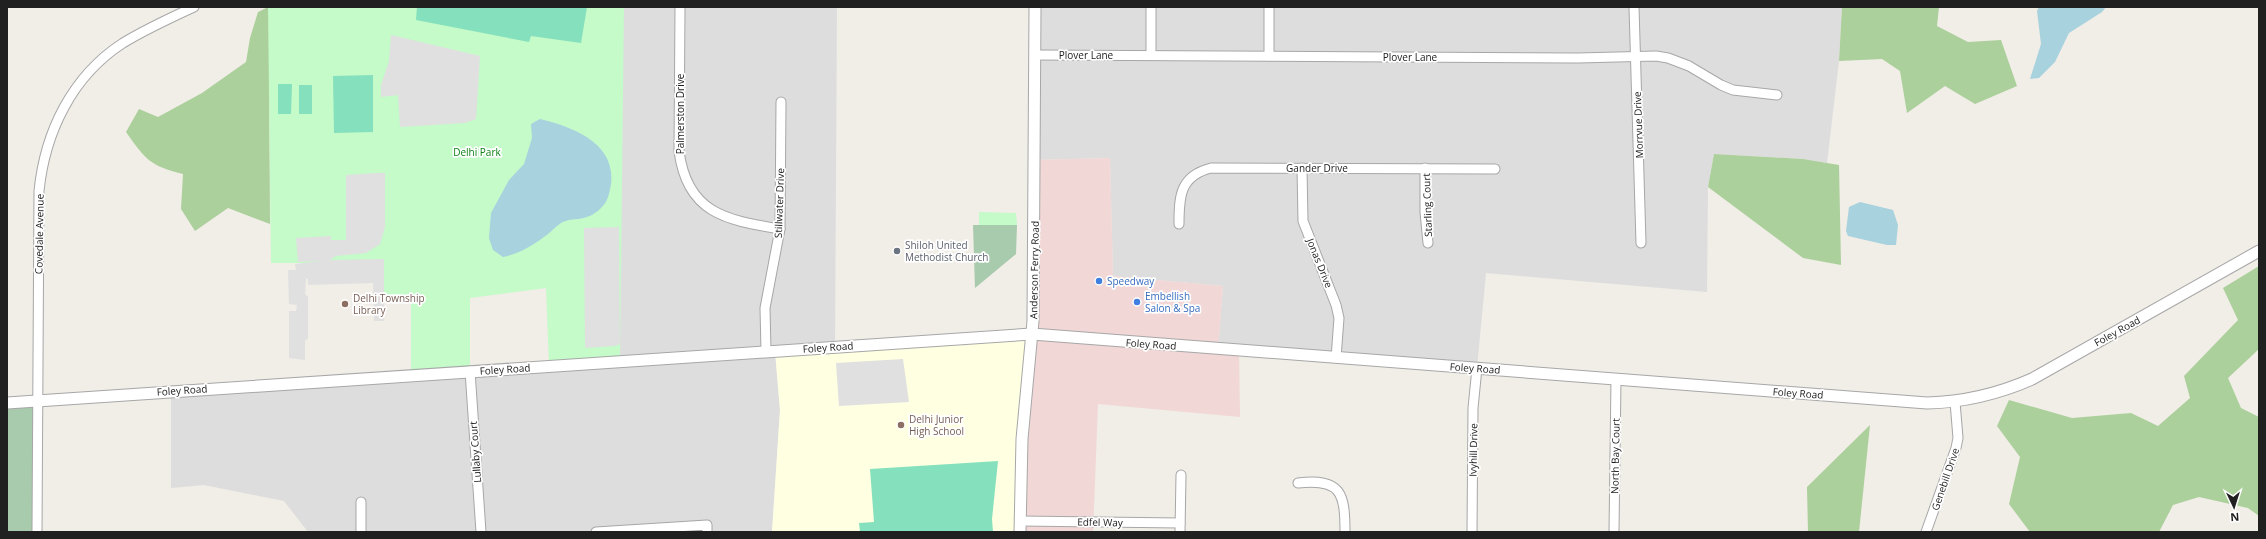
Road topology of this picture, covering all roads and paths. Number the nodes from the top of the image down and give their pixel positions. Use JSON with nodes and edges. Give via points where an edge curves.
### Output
{"nodes":[{"id":1,"x":194,"y":7,"type":"edge"},
{"id":2,"x":680,"y":7,"type":"edge"},
{"id":3,"x":1035,"y":7,"type":"edge"},
{"id":4,"x":1151,"y":7,"type":"edge"},
{"id":5,"x":1269,"y":7,"type":"edge"},
{"id":6,"x":1634,"y":7,"type":"edge"},
{"id":7,"x":1035,"y":55,"type":"junction"},
{"id":8,"x":1150,"y":55,"type":"junction"},
{"id":9,"x":1269,"y":56,"type":"junction"},
{"id":10,"x":1636,"y":57,"type":"junction"},
{"id":11,"x":1777,"y":95,"type":"dead end"},
{"id":12,"x":781,"y":102,"type":"dead end"},
{"id":13,"x":1302,"y":168,"type":"junction"},
{"id":14,"x":1425,"y":168,"type":"junction"},
{"id":15,"x":1496,"y":169,"type":"dead end"},
{"id":16,"x":1179,"y":224,"type":"dead end"},
{"id":17,"x":780,"y":229,"type":"junction"},
{"id":18,"x":1428,"y":243,"type":"dead end"},
{"id":19,"x":1641,"y":243,"type":"dead end"},
{"id":20,"x":2259,"y":251,"type":"edge"},
{"id":21,"x":1032,"y":334,"type":"junction"},
{"id":22,"x":766,"y":351,"type":"junction"},
{"id":23,"x":1336,"y":358,"type":"junction"},
{"id":24,"x":1476,"y":368,"type":"junction"},
{"id":25,"x":470,"y":371,"type":"junction"},
{"id":26,"x":1616,"y":379,"type":"junction"},
{"id":27,"x":37,"y":401,"type":"junction"},
{"id":28,"x":1954,"y":402,"type":"junction"},
{"id":29,"x":7,"y":403,"type":"edge"},
{"id":30,"x":1181,"y":475,"type":"dead end"},
{"id":31,"x":1298,"y":483,"type":"dead end"},
{"id":32,"x":361,"y":502,"type":"dead end"},
{"id":33,"x":1020,"y":527,"type":"edge"},
{"id":34,"x":1180,"y":527,"type":"edge"},
{"id":35,"x":37,"y":532,"type":"edge"},
{"id":36,"x":361,"y":532,"type":"edge"},
{"id":37,"x":481,"y":532,"type":"edge"},
{"id":38,"x":596,"y":532,"type":"edge"},
{"id":39,"x":707,"y":532,"type":"edge"},
{"id":40,"x":1345,"y":532,"type":"edge"},
{"id":41,"x":1472,"y":532,"type":"edge"},
{"id":42,"x":1614,"y":532,"type":"edge"},
{"id":43,"x":1926,"y":532,"type":"edge"}],
"edges":[{"from":1,"to":27,"type":"street","name":"Covedale Avenue","via":[[138,34],[107,55],[67,101],[51,136],[45,154],[39,191]]},
{"from":2,"to":17,"type":"street","name":"Palmerston Drive","via":[[679,151],[683,173],[691,189],[702,202],[720,215],[741,222]]},
{"from":3,"to":7,"type":"street","name":"Anderson Ferry Road"},
{"from":4,"to":8,"type":"street"},
{"from":5,"to":9,"type":"street"},
{"from":6,"to":10,"type":"street","name":"Morrvue Drive"},
{"from":7,"to":8,"type":"street","name":"Plover Lane"},
{"from":7,"to":21,"type":"street","name":"Anderson Ferry Road"},
{"from":8,"to":9,"type":"street","name":"Plover Lane"},
{"from":9,"to":10,"type":"street","name":"Plover Lane"},
{"from":10,"to":11,"type":"street","name":"Plover Lane","via":[[1668,58],[1689,66],[1733,90]]},
{"from":10,"to":19,"type":"street","name":"Morrvue Drive"},
{"from":12,"to":17,"type":"street","name":"Stillwater Drive"},
{"from":13,"to":14,"type":"street","name":"Gander Drive"},
{"from":13,"to":16,"type":"street","name":"Gander Drive","via":[[1217,167],[1203,170],[1190,178],[1182,191]]},
{"from":13,"to":23,"type":"street","name":"Jonas Drive","via":[[1303,221],[1339,318]]},
{"from":14,"to":15,"type":"street","name":"Gander Drive"},
{"from":14,"to":18,"type":"street","name":"Starling Court"},
{"from":17,"to":22,"type":"street","name":"Stillwater Drive","via":[[765,308]]},
{"from":20,"to":28,"type":"street","name":"Foley Road","via":[[2032,379],[1996,393]]},
{"from":21,"to":22,"type":"street","name":"Foley Road"},
{"from":21,"to":23,"type":"street","name":"Foley Road"},
{"from":21,"to":33,"type":"street","name":"Anderson Ferry Road","via":[[1022,439]]},
{"from":22,"to":25,"type":"street","name":"Foley Road"},
{"from":23,"to":24,"type":"street","name":"Foley Road"},
{"from":24,"to":26,"type":"street","name":"Foley Road"},
{"from":24,"to":41,"type":"street","name":"Ivyhill Drive","via":[[1473,408]]},
{"from":25,"to":27,"type":"street","name":"Foley Road"},
{"from":25,"to":37,"type":"street","name":"Lullaby Court"},
{"from":26,"to":28,"type":"street","name":"Foley Road","via":[[1928,403]]},
{"from":26,"to":42,"type":"street","name":"North Bay Court"},
{"from":27,"to":29,"type":"street","name":"Foley Road"},
{"from":27,"to":35,"type":"street","name":"Covedale Avenue"},
{"from":28,"to":43,"type":"street","name":"Genebill Drive","via":[[1958,438],[1956,448]]},
{"from":30,"to":34,"type":"street"},
{"from":31,"to":40,"type":"street","via":[[1326,483],[1339,492],[1344,502]]},
{"from":32,"to":36,"type":"street"},
{"from":33,"to":34,"type":"street","name":"Edfel Way"},
{"from":38,"to":39,"type":"street","via":[[707,524]]}]}
